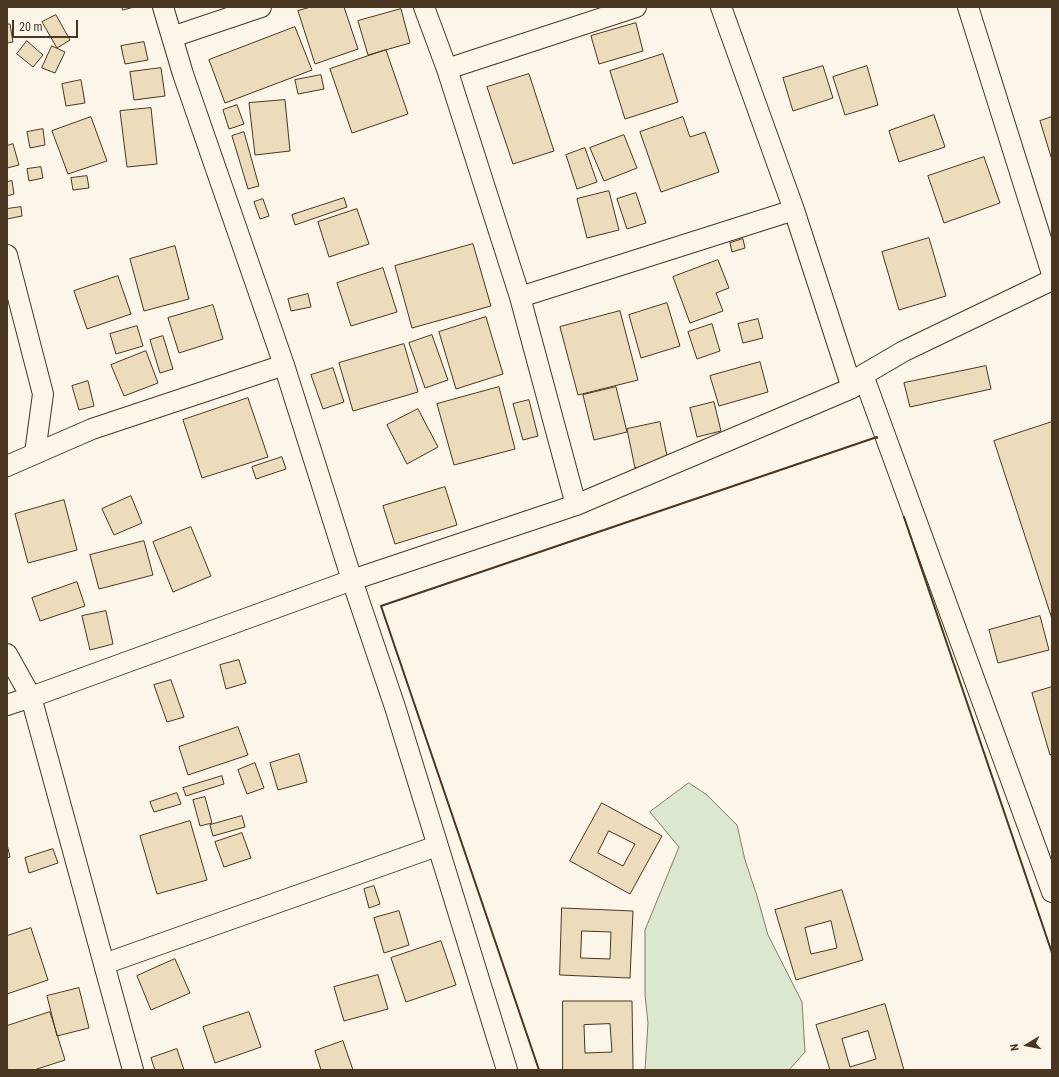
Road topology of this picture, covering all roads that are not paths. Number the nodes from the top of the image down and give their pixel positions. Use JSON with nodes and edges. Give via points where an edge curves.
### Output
{"nodes":[{"id":1,"x":163,"y":7,"type":"edge"},
{"id":2,"x":261,"y":7,"type":"edge"},
{"id":3,"x":424,"y":7,"type":"edge"},
{"id":4,"x":636,"y":7,"type":"edge"},
{"id":5,"x":721,"y":7,"type":"edge"},
{"id":6,"x":968,"y":7,"type":"edge"},
{"id":7,"x":172,"y":37,"type":"junction"},
{"id":8,"x":447,"y":69,"type":"junction"},
{"id":9,"x":794,"y":210,"type":"junction"},
{"id":10,"x":7,"y":255,"type":"edge"},
{"id":11,"x":1052,"y":274,"type":"edge"},
{"id":12,"x":1052,"y":280,"type":"edge"},
{"id":13,"x":520,"y":297,"type":"junction"},
{"id":14,"x":284,"y":365,"type":"junction"},
{"id":15,"x":857,"y":382,"type":"junction"},
{"id":16,"x":35,"y":453,"type":"junction"},
{"id":17,"x":7,"y":466,"type":"edge"},
{"id":18,"x":576,"y":505,"type":"junction"},
{"id":19,"x":352,"y":580,"type":"junction"},
{"id":20,"x":7,"y":654,"type":"edge"},
{"id":21,"x":31,"y":697,"type":"junction"},
{"id":22,"x":7,"y":705,"type":"edge"},
{"id":23,"x":437,"y":846,"type":"junction"},
{"id":24,"x":1052,"y":892,"type":"edge"},
{"id":25,"x":104,"y":964,"type":"junction"},
{"id":26,"x":133,"y":1070,"type":"edge"},
{"id":27,"x":507,"y":1070,"type":"edge"}],
"edges":[{"from":1,"to":7,"type":"street"},
{"from":2,"to":7,"type":"street"},
{"from":3,"to":8,"type":"street"},
{"from":4,"to":8,"type":"street"},
{"from":5,"to":9,"type":"street"},
{"from":6,"to":11,"type":"street"},
{"from":7,"to":14,"type":"street"},
{"from":8,"to":13,"type":"street"},
{"from":9,"to":13,"type":"street"},
{"from":9,"to":15,"type":"street"},
{"from":10,"to":16,"type":"street","via":[[43,394]]},
{"from":12,"to":15,"type":"street","via":[[904,351]]},
{"from":13,"to":18,"type":"street"},
{"from":14,"to":16,"type":"street","via":[[92,429]]},
{"from":14,"to":19,"type":"street"},
{"from":15,"to":18,"type":"street"},
{"from":15,"to":24,"type":"street"},
{"from":16,"to":17,"type":"street"},
{"from":18,"to":19,"type":"street"},
{"from":19,"to":21,"type":"street"},
{"from":19,"to":23,"type":"street","via":[[395,707]]},
{"from":20,"to":21,"type":"street"},
{"from":21,"to":22,"type":"street"},
{"from":21,"to":25,"type":"street"},
{"from":23,"to":25,"type":"street"},
{"from":23,"to":27,"type":"street"},
{"from":25,"to":26,"type":"street"}]}
